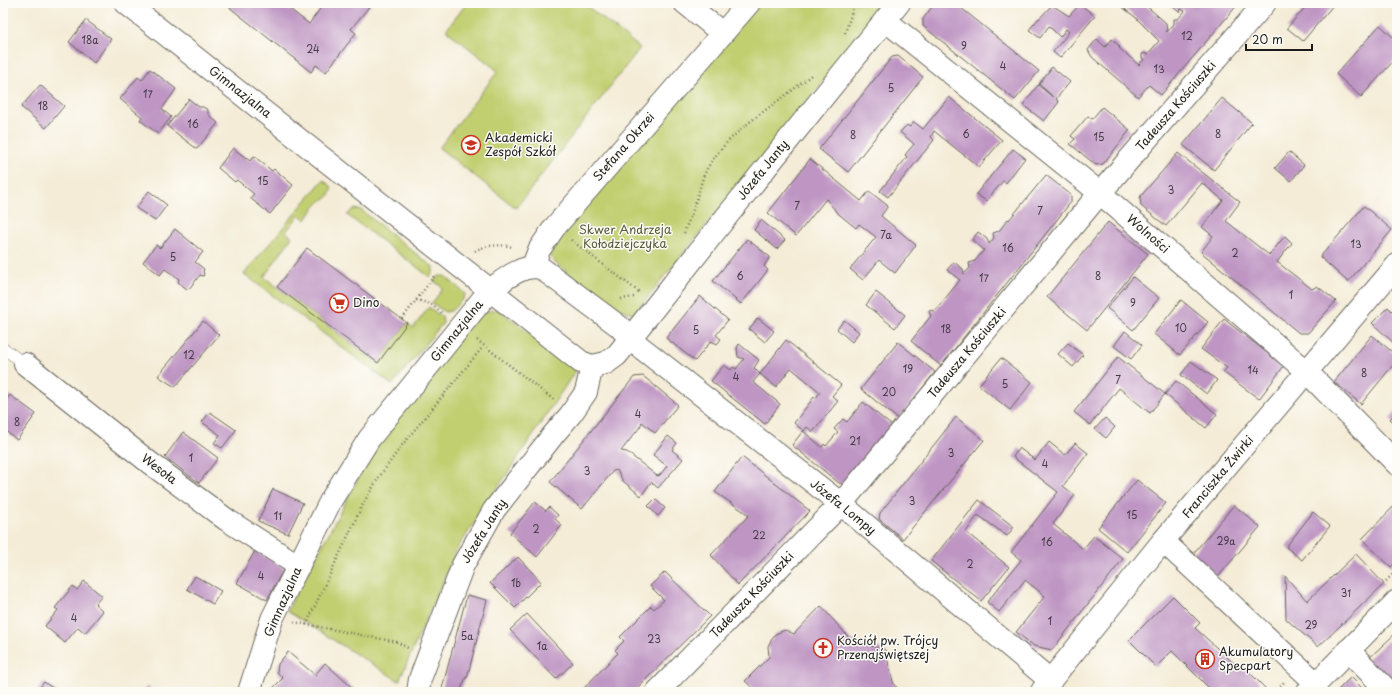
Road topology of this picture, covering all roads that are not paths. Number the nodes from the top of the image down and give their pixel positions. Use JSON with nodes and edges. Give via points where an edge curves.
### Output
{"nodes":[{"id":1,"x":126,"y":3,"type":"edge"},
{"id":2,"x":685,"y":3,"type":"edge"},
{"id":3,"x":748,"y":3,"type":"edge"},
{"id":4,"x":899,"y":3,"type":"edge"},
{"id":5,"x":1265,"y":3,"type":"edge"},
{"id":6,"x":885,"y":20,"type":"junction"},
{"id":7,"x":722,"y":33,"type":"junction"},
{"id":8,"x":1100,"y":193,"type":"junction"},
{"id":9,"x":1397,"y":265,"type":"edge"},
{"id":10,"x":533,"y":266,"type":"junction"},
{"id":11,"x":490,"y":290,"type":"junction"},
{"id":12,"x":630,"y":339,"type":"junction"},
{"id":13,"x":3,"y":348,"type":"edge"},
{"id":14,"x":25,"y":364,"type":"joint"},
{"id":15,"x":592,"y":366,"type":"junction"},
{"id":16,"x":1307,"y":372,"type":"junction"},
{"id":17,"x":1397,"y":464,"type":"edge"},
{"id":18,"x":841,"y":504,"type":"junction"},
{"id":19,"x":1164,"y":541,"type":"junction"},
{"id":20,"x":299,"y":566,"type":"junction"},
{"id":21,"x":1397,"y":601,"type":"edge"},
{"id":22,"x":1348,"y":650,"type":"junction"},
{"id":23,"x":1047,"y":686,"type":"edge"},
{"id":24,"x":1312,"y":688,"type":"edge"},
{"id":25,"x":249,"y":692,"type":"edge"},
{"id":26,"x":418,"y":692,"type":"edge"},
{"id":27,"x":657,"y":692,"type":"edge"},
{"id":28,"x":1389,"y":692,"type":"edge"}],
"edges":[{"from":1,"to":11,"type":"street","name":"Gimnazjalna"},
{"from":2,"to":7,"type":"street"},
{"from":3,"to":7,"type":"street","name":"Stefana Okrzei"},
{"from":4,"to":6,"type":"street","name":"Józefa Janty"},
{"from":5,"to":8,"type":"street","name":"Tadeusza Kościuszki"},
{"from":6,"to":8,"type":"street","name":"Wolności"},
{"from":6,"to":12,"type":"street","name":"Józefa Janty"},
{"from":7,"to":10,"type":"street","name":"Stefana Okrzei","via":[[554,228],[539,250]]},
{"from":8,"to":16,"type":"street","name":"Wolności"},
{"from":8,"to":18,"type":"street","name":"Tadeusza Kościuszki"},
{"from":9,"to":16,"type":"street","name":"Franciszka Żwirki"},
{"from":10,"to":11,"type":"street","via":[[511,275]]},
{"from":10,"to":12,"type":"street","name":"Józefa Lompy","via":[[542,268],[578,295],[620,327]]},
{"from":11,"to":15,"type":"street","via":[[581,362]]},
{"from":11,"to":20,"type":"street","name":"Gimnazjalna","via":[[369,439],[331,500]]},
{"from":12,"to":15,"type":"street","name":"Józefa Janty","via":[[617,355],[606,363]]},
{"from":12,"to":18,"type":"street","name":"Józefa Lompy"},
{"from":13,"to":14,"type":"lane"},
{"from":14,"to":20,"type":"street","name":"Wesoła","via":[[227,520]]},
{"from":15,"to":26,"type":"street","name":"Józefa Janty","via":[[586,392],[494,510],[463,565],[427,657]]},
{"from":16,"to":17,"type":"street","name":"Wolności"},
{"from":16,"to":19,"type":"street","name":"Franciszka Żwirki"},
{"from":18,"to":23,"type":"street","name":"Józefa Lompy"},
{"from":18,"to":27,"type":"street","name":"Tadeusza Kościuszki"},
{"from":19,"to":23,"type":"street","name":"Franciszka Żwirki"},
{"from":19,"to":24,"type":"street"},
{"from":20,"to":25,"type":"street","name":"Gimnazjalna","via":[[276,612]]},
{"from":21,"to":22,"type":"street"},
{"from":22,"to":24,"type":"street"},
{"from":22,"to":28,"type":"street"}]}
